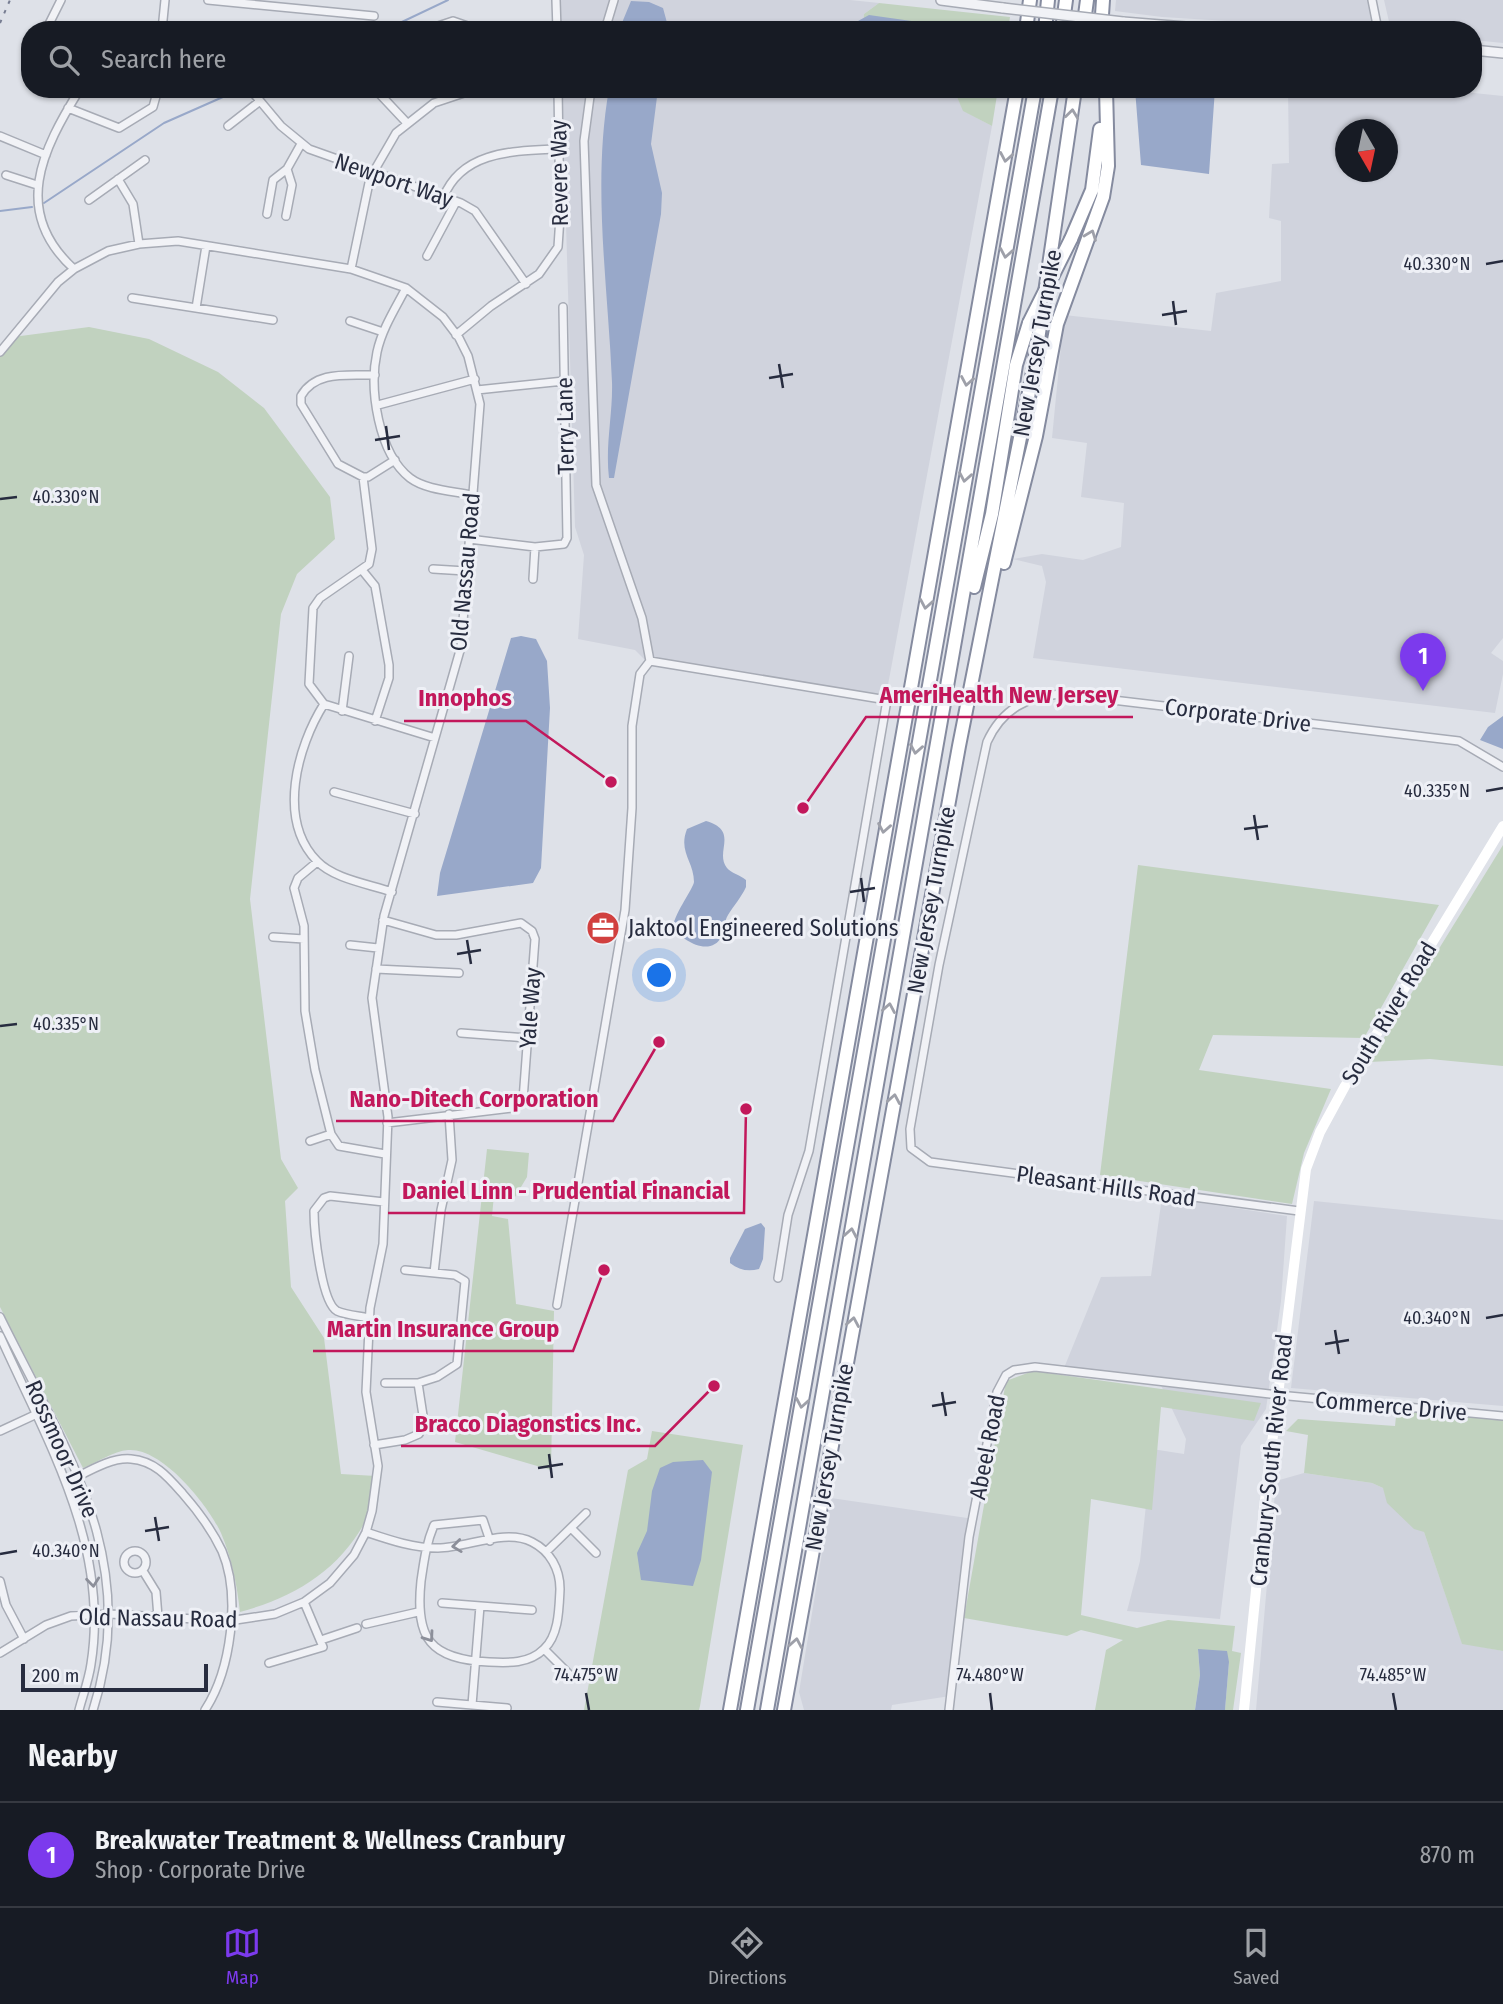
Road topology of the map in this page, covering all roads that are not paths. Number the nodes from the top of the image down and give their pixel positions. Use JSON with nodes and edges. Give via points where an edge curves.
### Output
{"nodes":[{"id":1,"x":61,"y":0,"type":"edge"},
{"id":2,"x":165,"y":0,"type":"edge"},
{"id":3,"x":208,"y":0,"type":"edge"},
{"id":4,"x":556,"y":0,"type":"edge"},
{"id":5,"x":614,"y":0,"type":"edge"},
{"id":6,"x":941,"y":0,"type":"edge"},
{"id":7,"x":1030,"y":0,"type":"edge"},
{"id":8,"x":1048,"y":0,"type":"edge"},
{"id":9,"x":1066,"y":0,"type":"edge"},
{"id":10,"x":1087,"y":0,"type":"edge"},
{"id":11,"x":1103,"y":0,"type":"edge"},
{"id":12,"x":1372,"y":0,"type":"edge"},
{"id":13,"x":374,"y":16,"type":"dead end"},
{"id":14,"x":50,"y":21,"type":"edge"},
{"id":15,"x":163,"y":21,"type":"edge"},
{"id":16,"x":557,"y":21,"type":"edge"},
{"id":17,"x":608,"y":21,"type":"edge"},
{"id":18,"x":1027,"y":21,"type":"edge"},
{"id":19,"x":1046,"y":21,"type":"edge"},
{"id":20,"x":1063,"y":21,"type":"edge"},
{"id":21,"x":1084,"y":21,"type":"edge"},
{"id":22,"x":1102,"y":21,"type":"edge"},
{"id":23,"x":1114,"y":21,"type":"edge"},
{"id":24,"x":1376,"y":21,"type":"edge"},
{"id":25,"x":1482,"y":51,"type":"edge"},
{"id":26,"x":1503,"y":53,"type":"edge"},
{"id":27,"x":74,"y":98,"type":"edge"},
{"id":28,"x":156,"y":98,"type":"edge"},
{"id":29,"x":258,"y":98,"type":"edge"},
{"id":30,"x":383,"y":98,"type":"edge"},
{"id":31,"x":447,"y":98,"type":"edge"},
{"id":32,"x":558,"y":98,"type":"edge"},
{"id":33,"x":587,"y":98,"type":"edge"},
{"id":34,"x":1015,"y":98,"type":"edge"},
{"id":35,"x":1032,"y":98,"type":"edge"},
{"id":36,"x":1050,"y":98,"type":"edge"},
{"id":37,"x":1074,"y":98,"type":"edge"},
{"id":38,"x":1102,"y":98,"type":"edge"},
{"id":39,"x":1104,"y":98,"type":"edge"},
{"id":40,"x":260,"y":101,"type":"junction"},
{"id":41,"x":68,"y":108,"type":"junction"},
{"id":42,"x":406,"y":122,"type":"junction"},
{"id":43,"x":228,"y":126,"type":"dead end"},
{"id":44,"x":0,"y":136,"type":"edge"},
{"id":45,"x":301,"y":144,"type":"junction"},
{"id":46,"x":558,"y":149,"type":"junction"},
{"id":47,"x":46,"y":155,"type":"junction"},
{"id":48,"x":145,"y":160,"type":"dead end"},
{"id":49,"x":287,"y":169,"type":"junction"},
{"id":50,"x":372,"y":173,"type":"junction"},
{"id":51,"x":6,"y":175,"type":"dead end"},
{"id":52,"x":118,"y":180,"type":"junction"},
{"id":53,"x":37,"y":185,"type":"junction"},
{"id":54,"x":443,"y":198,"type":"junction"},
{"id":55,"x":89,"y":200,"type":"dead end"},
{"id":56,"x":456,"y":202,"type":"junction"},
{"id":57,"x":267,"y":214,"type":"dead end"},
{"id":58,"x":286,"y":216,"type":"dead end"},
{"id":59,"x":139,"y":244,"type":"junction"},
{"id":60,"x":206,"y":246,"type":"junction"},
{"id":61,"x":427,"y":256,"type":"dead end"},
{"id":62,"x":74,"y":269,"type":"junction"},
{"id":63,"x":351,"y":270,"type":"junction"},
{"id":64,"x":526,"y":284,"type":"junction"},
{"id":65,"x":406,"y":288,"type":"junction"},
{"id":66,"x":132,"y":298,"type":"dead end"},
{"id":67,"x":563,"y":307,"type":"dead end"},
{"id":68,"x":196,"y":308,"type":"junction"},
{"id":69,"x":274,"y":320,"type":"dead end"},
{"id":70,"x":350,"y":321,"type":"dead end"},
{"id":71,"x":383,"y":331,"type":"junction"},
{"id":72,"x":456,"y":335,"type":"junction"},
{"id":73,"x":0,"y":352,"type":"edge"},
{"id":74,"x":375,"y":375,"type":"junction"},
{"id":75,"x":475,"y":379,"type":"junction"},
{"id":76,"x":564,"y":381,"type":"junction"},
{"id":77,"x":477,"y":390,"type":"junction"},
{"id":78,"x":378,"y":405,"type":"junction"},
{"id":79,"x":395,"y":460,"type":"junction"},
{"id":80,"x":363,"y":477,"type":"junction"},
{"id":81,"x":472,"y":495,"type":"junction"},
{"id":82,"x":469,"y":539,"type":"junction"},
{"id":83,"x":535,"y":547,"type":"junction"},
{"id":84,"x":433,"y":569,"type":"dead end"},
{"id":85,"x":362,"y":570,"type":"junction"},
{"id":86,"x":466,"y":571,"type":"junction"},
{"id":87,"x":533,"y":579,"type":"dead end"},
{"id":88,"x":978,"y":654,"type":"junction"},
{"id":89,"x":349,"y":656,"type":"dead end"},
{"id":90,"x":650,"y":660,"type":"junction"},
{"id":91,"x":324,"y":704,"type":"junction"},
{"id":92,"x":342,"y":711,"type":"junction"},
{"id":93,"x":375,"y":721,"type":"junction"},
{"id":94,"x":435,"y":738,"type":"junction"},
{"id":95,"x":935,"y":758,"type":"junction"},
{"id":96,"x":1503,"y":767,"type":"edge"},
{"id":97,"x":334,"y":792,"type":"dead end"},
{"id":98,"x":415,"y":814,"type":"junction"},
{"id":99,"x":1503,"y":826,"type":"edge"},
{"id":100,"x":317,"y":862,"type":"junction"},
{"id":101,"x":392,"y":892,"type":"junction"},
{"id":102,"x":383,"y":920,"type":"junction"},
{"id":103,"x":273,"y":937,"type":"dead end"},
{"id":104,"x":304,"y":939,"type":"junction"},
{"id":105,"x":350,"y":945,"type":"dead end"},
{"id":106,"x":378,"y":948,"type":"junction"},
{"id":107,"x":376,"y":969,"type":"junction"},
{"id":108,"x":459,"y":974,"type":"dead end"},
{"id":109,"x":461,"y":1033,"type":"dead end"},
{"id":110,"x":527,"y":1038,"type":"junction"},
{"id":111,"x":449,"y":1114,"type":"junction"},
{"id":112,"x":387,"y":1123,"type":"junction"},
{"id":113,"x":331,"y":1134,"type":"junction"},
{"id":114,"x":310,"y":1141,"type":"dead end"},
{"id":115,"x":385,"y":1154,"type":"junction"},
{"id":116,"x":916,"y":1154,"type":"joint"},
{"id":117,"x":384,"y":1202,"type":"junction"},
{"id":118,"x":1299,"y":1211,"type":"junction"},
{"id":119,"x":405,"y":1270,"type":"dead end"},
{"id":120,"x":434,"y":1273,"type":"junction"},
{"id":121,"x":778,"y":1278,"type":"dead end"},
{"id":122,"x":557,"y":1305,"type":"dead end"},
{"id":123,"x":0,"y":1317,"type":"edge"},
{"id":124,"x":369,"y":1318,"type":"junction"},
{"id":125,"x":0,"y":1336,"type":"edge"},
{"id":126,"x":385,"y":1383,"type":"dead end"},
{"id":127,"x":418,"y":1383,"type":"junction"},
{"id":128,"x":1278,"y":1395,"type":"junction"},
{"id":129,"x":46,"y":1410,"type":"junction"},
{"id":130,"x":35,"y":1415,"type":"junction"},
{"id":131,"x":1503,"y":1416,"type":"edge"},
{"id":132,"x":0,"y":1431,"type":"edge"},
{"id":133,"x":374,"y":1445,"type":"junction"},
{"id":134,"x":78,"y":1477,"type":"junction"},
{"id":135,"x":67,"y":1482,"type":"junction"},
{"id":136,"x":586,"y":1513,"type":"dead end"},
{"id":137,"x":571,"y":1528,"type":"junction"},
{"id":138,"x":366,"y":1532,"type":"junction"},
{"id":139,"x":490,"y":1541,"type":"junction"},
{"id":140,"x":425,"y":1547,"type":"junction"},
{"id":141,"x":546,"y":1552,"type":"junction"},
{"id":142,"x":596,"y":1553,"type":"dead end"},
{"id":143,"x":143,"y":1571,"type":"dead end"},
{"id":144,"x":0,"y":1581,"type":"edge"},
{"id":145,"x":304,"y":1602,"type":"junction"},
{"id":146,"x":442,"y":1604,"type":"dead end"},
{"id":147,"x":481,"y":1606,"type":"junction"},
{"id":148,"x":532,"y":1610,"type":"dead end"},
{"id":149,"x":418,"y":1612,"type":"junction"},
{"id":150,"x":95,"y":1614,"type":"junction"},
{"id":151,"x":110,"y":1614,"type":"junction"},
{"id":152,"x":158,"y":1617,"type":"junction"},
{"id":153,"x":229,"y":1621,"type":"junction"},
{"id":154,"x":366,"y":1625,"type":"dead end"},
{"id":155,"x":357,"y":1628,"type":"dead end"},
{"id":156,"x":24,"y":1639,"type":"junction"},
{"id":157,"x":322,"y":1644,"type":"junction"},
{"id":158,"x":544,"y":1649,"type":"junction"},
{"id":159,"x":0,"y":1653,"type":"edge"},
{"id":160,"x":476,"y":1661,"type":"junction"},
{"id":161,"x":269,"y":1663,"type":"dead end"},
{"id":162,"x":91,"y":1665,"type":"junction"},
{"id":163,"x":105,"y":1667,"type":"junction"},
{"id":164,"x":572,"y":1677,"type":"dead end"},
{"id":165,"x":437,"y":1702,"type":"dead end"},
{"id":166,"x":472,"y":1705,"type":"junction"},
{"id":167,"x":507,"y":1708,"type":"dead end"},
{"id":168,"x":79,"y":1710,"type":"edge"},
{"id":169,"x":93,"y":1710,"type":"edge"},
{"id":170,"x":205,"y":1710,"type":"edge"},
{"id":171,"x":730,"y":1710,"type":"edge"},
{"id":172,"x":747,"y":1710,"type":"edge"},
{"id":173,"x":767,"y":1710,"type":"edge"},
{"id":174,"x":784,"y":1710,"type":"edge"},
{"id":175,"x":948,"y":1710,"type":"edge"},
{"id":176,"x":1244,"y":1710,"type":"edge"}],
"edges":[{"from":1,"to":14,"type":"street"},
{"from":2,"to":15,"type":"street"},
{"from":3,"to":13,"type":"street"},
{"from":4,"to":16,"type":"street"},
{"from":5,"to":17,"type":"street"},
{"from":6,"to":23,"type":"street","bridge":true},
{"from":7,"to":18,"type":"highway"},
{"from":8,"to":19,"type":"highway"},
{"from":9,"to":20,"type":"highway"},
{"from":10,"to":21,"type":"highway"},
{"from":11,"to":22,"type":"highway"},
{"from":12,"to":24,"type":"street"},
{"from":25,"to":26,"type":"street"},
{"from":27,"to":41,"type":"street"},
{"from":28,"to":41,"type":"street","via":[[153,107],[119,128]]},
{"from":29,"to":40,"type":"street","name":"Newport Way"},
{"from":30,"to":42,"type":"street"},
{"from":31,"to":42,"type":"street"},
{"from":32,"to":46,"type":"street","name":"Revere Way"},
{"from":33,"to":90,"type":"street","via":[[584,141],[596,485],[642,618]]},
{"from":34,"to":171,"type":"highway","one_way":true},
{"from":35,"to":172,"type":"highway","name":"New Jersey Turnpike","one_way":true},
{"from":36,"to":95,"type":"highway","name":"New Jersey Turnpike"},
{"from":88,"to":37,"type":"highway","name":"New Jersey Turnpike","one_way":true,"via":[[1034,367]]},
{"from":38,"to":95,"type":"highway","bridge":true,"via":[[1095,178],[1029,323],[1012,384],[986,544],[947,724]]},
{"from":88,"to":39,"type":"highway","one_way":true,"via":[[1036,436],[1057,324],[1103,197],[1108,166]]},
{"from":40,"to":43,"type":"street"},
{"from":40,"to":45,"type":"street","name":"Newport Way"},
{"from":41,"to":47,"type":"street"},
{"from":42,"to":50,"type":"street"},
{"from":44,"to":47,"type":"street"},
{"from":45,"to":49,"type":"street"},
{"from":45,"to":50,"type":"street","name":"Newport Way"},
{"from":46,"to":54,"type":"street","via":[[507,151],[477,162],[453,179]]},
{"from":46,"to":64,"type":"street","name":"Revere Way","via":[[560,239],[548,264]]},
{"from":47,"to":53,"type":"street"},
{"from":48,"to":52,"type":"street"},
{"from":49,"to":57,"type":"street","via":[[274,180]]},
{"from":49,"to":58,"type":"street","via":[[292,185]]},
{"from":50,"to":54,"type":"street","name":"Newport Way"},
{"from":50,"to":63,"type":"street"},
{"from":51,"to":53,"type":"street"},
{"from":52,"to":55,"type":"street"},
{"from":52,"to":59,"type":"street","via":[[133,204]]},
{"from":53,"to":62,"type":"street","via":[[41,222],[61,257]]},
{"from":54,"to":56,"type":"street","name":"Newport Way"},
{"from":56,"to":61,"type":"street"},
{"from":56,"to":64,"type":"street","name":"Newport Way","via":[[475,211]]},
{"from":59,"to":60,"type":"street","name":"Old Nassau Road","via":[[178,241]]},
{"from":59,"to":62,"type":"street","name":"Old Nassau Road","via":[[108,251]]},
{"from":60,"to":63,"type":"street","name":"Old Nassau Road"},
{"from":60,"to":68,"type":"street"},
{"from":62,"to":73,"type":"street","name":"Old Nassau Road"},
{"from":63,"to":65,"type":"street","name":"Old Nassau Road"},
{"from":64,"to":72,"type":"street","name":"Revere Way"},
{"from":65,"to":71,"type":"street"},
{"from":65,"to":72,"type":"street","name":"Old Nassau Road","via":[[443,317]]},
{"from":66,"to":68,"type":"street"},
{"from":67,"to":76,"type":"street","name":"Terry Lane"},
{"from":68,"to":69,"type":"street"},
{"from":70,"to":71,"type":"street"},
{"from":71,"to":74,"type":"street"},
{"from":72,"to":75,"type":"street","name":"Old Nassau Road"},
{"from":74,"to":78,"type":"street"},
{"from":74,"to":80,"type":"street","via":[[328,376],[314,381],[301,396],[304,412],[338,464]]},
{"from":75,"to":77,"type":"street","name":"Old Nassau Road"},
{"from":75,"to":78,"type":"street"},
{"from":76,"to":77,"type":"street"},
{"from":76,"to":83,"type":"street","name":"Terry Lane","via":[[567,538],[564,544]]},
{"from":77,"to":81,"type":"street","name":"Old Nassau Road","via":[[480,404]]},
{"from":78,"to":79,"type":"street","via":[[383,436]]},
{"from":79,"to":80,"type":"street"},
{"from":79,"to":81,"type":"street","via":[[410,478],[424,485]]},
{"from":80,"to":85,"type":"street","via":[[372,549],[369,564]]},
{"from":81,"to":82,"type":"street","name":"Old Nassau Road"},
{"from":82,"to":83,"type":"street"},
{"from":82,"to":86,"type":"street","name":"Old Nassau Road"},
{"from":83,"to":87,"type":"street"},
{"from":84,"to":86,"type":"street"},
{"from":85,"to":91,"type":"street","via":[[320,598],[313,608],[307,676]]},
{"from":85,"to":93,"type":"street","via":[[375,586],[390,664]]},
{"from":86,"to":94,"type":"street","name":"Old Nassau Road","via":[[461,647]]},
{"from":174,"to":88,"type":"highway","name":"New Jersey Turnpike","one_way":true},
{"from":89,"to":92,"type":"street"},
{"from":90,"to":121,"type":"street","via":[[887,700],[809,1151],[788,1215]]},
{"from":90,"to":122,"type":"street","via":[[640,674],[632,726],[625,909]]},
{"from":91,"to":92,"type":"street"},
{"from":91,"to":100,"type":"street","via":[[307,733],[295,793],[296,827]]},
{"from":92,"to":93,"type":"street"},
{"from":93,"to":94,"type":"street"},
{"from":94,"to":98,"type":"street","name":"Old Nassau Road"},
{"from":173,"to":95,"type":"highway","name":"New Jersey Turnpike","one_way":true},
{"from":96,"to":116,"type":"street","name":"Corporate Drive","via":[[1459,741],[1082,695],[1027,699],[994,729],[988,742],[923,1053],[910,1129]]},
{"from":97,"to":98,"type":"street"},
{"from":98,"to":101,"type":"street","name":"Old Nassau Road"},
{"from":99,"to":118,"type":"main road","name":"South River Road","via":[[1332,1109],[1310,1157]]},
{"from":100,"to":101,"type":"street"},
{"from":100,"to":104,"type":"street","via":[[298,878],[294,888]]},
{"from":101,"to":102,"type":"street","name":"Old Nassau Road"},
{"from":102,"to":106,"type":"street","name":"Old Nassau Road"},
{"from":102,"to":110,"type":"street","name":"Yale Way","via":[[436,934],[464,934],[513,923],[527,926],[535,939]]},
{"from":103,"to":104,"type":"street"},
{"from":104,"to":113,"type":"street","via":[[305,1011]]},
{"from":105,"to":106,"type":"street"},
{"from":106,"to":107,"type":"street","name":"Old Nassau Road"},
{"from":107,"to":108,"type":"street"},
{"from":107,"to":112,"type":"street","name":"Old Nassau Road","via":[[373,1020],[385,1082]]},
{"from":109,"to":110,"type":"street"},
{"from":110,"to":111,"type":"street","name":"Yale Way","via":[[523,1100],[518,1105]]},
{"from":111,"to":112,"type":"street","name":"Yale Way"},
{"from":111,"to":120,"type":"street","via":[[452,1160]]},
{"from":112,"to":115,"type":"street","name":"Old Nassau Road"},
{"from":113,"to":114,"type":"street"},
{"from":113,"to":115,"type":"street","via":[[339,1146]]},
{"from":115,"to":117,"type":"street","name":"Old Nassau Road"},
{"from":116,"to":118,"type":"street","name":"Pleasant Hills Road","via":[[930,1162]]},
{"from":117,"to":124,"type":"street","name":"Old Nassau Road","via":[[383,1244]]},
{"from":117,"to":124,"type":"street","via":[[330,1196],[314,1211],[329,1301],[338,1311]]},
{"from":118,"to":128,"type":"main road","name":"Cranbury-South River Road"},
{"from":119,"to":120,"type":"street"},
{"from":120,"to":127,"type":"street","via":[[460,1276],[465,1281],[457,1364]]},
{"from":123,"to":129,"type":"street","name":"Rossmoor Drive"},
{"from":124,"to":133,"type":"street","name":"Old Nassau Road","via":[[366,1392]]},
{"from":125,"to":130,"type":"street","name":"Rossmoor Drive"},
{"from":126,"to":127,"type":"street"},
{"from":127,"to":133,"type":"street","via":[[425,1422],[419,1434]]},
{"from":128,"to":131,"type":"street","name":"Commerce Drive"},
{"from":128,"to":175,"type":"street","name":"Abeel Road","via":[[1035,1367],[1006,1375],[996,1397],[969,1537]]},
{"from":128,"to":176,"type":"main road","name":"Cranbury-South River Road"},
{"from":129,"to":130,"type":"street"},
{"from":129,"to":134,"type":"street","name":"Rossmoor Drive"},
{"from":130,"to":132,"type":"street"},
{"from":130,"to":135,"type":"street","name":"Rossmoor Drive"},
{"from":133,"to":138,"type":"street","name":"Old Nassau Road","via":[[378,1466]]},
{"from":134,"to":135,"type":"street"},
{"from":134,"to":151,"type":"street","name":"Rossmoor Drive","via":[[104,1553]]},
{"from":134,"to":153,"type":"street","via":[[129,1459],[155,1466],[166,1475],[212,1532],[223,1553],[229,1578]]},
{"from":135,"to":150,"type":"street","name":"Rossmoor Drive","one_way":true,"via":[[90,1556]]},
{"from":136,"to":137,"type":"street"},
{"from":137,"to":141,"type":"street"},
{"from":137,"to":142,"type":"street"},
{"from":138,"to":140,"type":"street"},
{"from":138,"to":145,"type":"street","name":"Old Nassau Road","via":[[330,1583]]},
{"from":139,"to":140,"type":"street","one_way":true},
{"from":139,"to":140,"type":"street","via":[[483,1520],[440,1522],[434,1525]]},
{"from":139,"to":141,"type":"street","via":[[523,1538]]},
{"from":140,"to":149,"type":"street"},
{"from":141,"to":158,"type":"street","via":[[559,1576],[560,1590],[556,1626]]},
{"from":143,"to":152,"type":"street","via":[[156,1592]]},
{"from":144,"to":156,"type":"street","via":[[6,1605]]},
{"from":145,"to":153,"type":"street","name":"Old Nassau Road","via":[[258,1618]]},
{"from":145,"to":157,"type":"street"},
{"from":146,"to":147,"type":"street"},
{"from":147,"to":148,"type":"street"},
{"from":147,"to":160,"type":"street"},
{"from":149,"to":154,"type":"street"},
{"from":149,"to":160,"type":"street","one_way":true,"via":[[422,1629],[438,1649],[458,1659]]},
{"from":150,"to":151,"type":"street","name":"Old Nassau Road"},
{"from":150,"to":156,"type":"street","name":"Old Nassau Road","via":[[63,1617]]},
{"from":150,"to":162,"type":"street","name":"Rossmoor Drive"},
{"from":151,"to":152,"type":"street","name":"Old Nassau Road"},
{"from":151,"to":163,"type":"street","name":"Rossmoor Drive"},
{"from":152,"to":153,"type":"street","name":"Old Nassau Road"},
{"from":153,"to":170,"type":"street","via":[[223,1673]]},
{"from":155,"to":157,"type":"street"},
{"from":156,"to":159,"type":"street","name":"Old Nassau Road"},
{"from":157,"to":161,"type":"street"},
{"from":158,"to":160,"type":"street","via":[[520,1662]]},
{"from":158,"to":164,"type":"street"},
{"from":160,"to":166,"type":"street"},
{"from":162,"to":163,"type":"street"},
{"from":162,"to":168,"type":"street","name":"Rossmoor Drive"},
{"from":163,"to":169,"type":"street","name":"Rossmoor Drive"},
{"from":165,"to":166,"type":"street"},
{"from":166,"to":167,"type":"street"}]}
